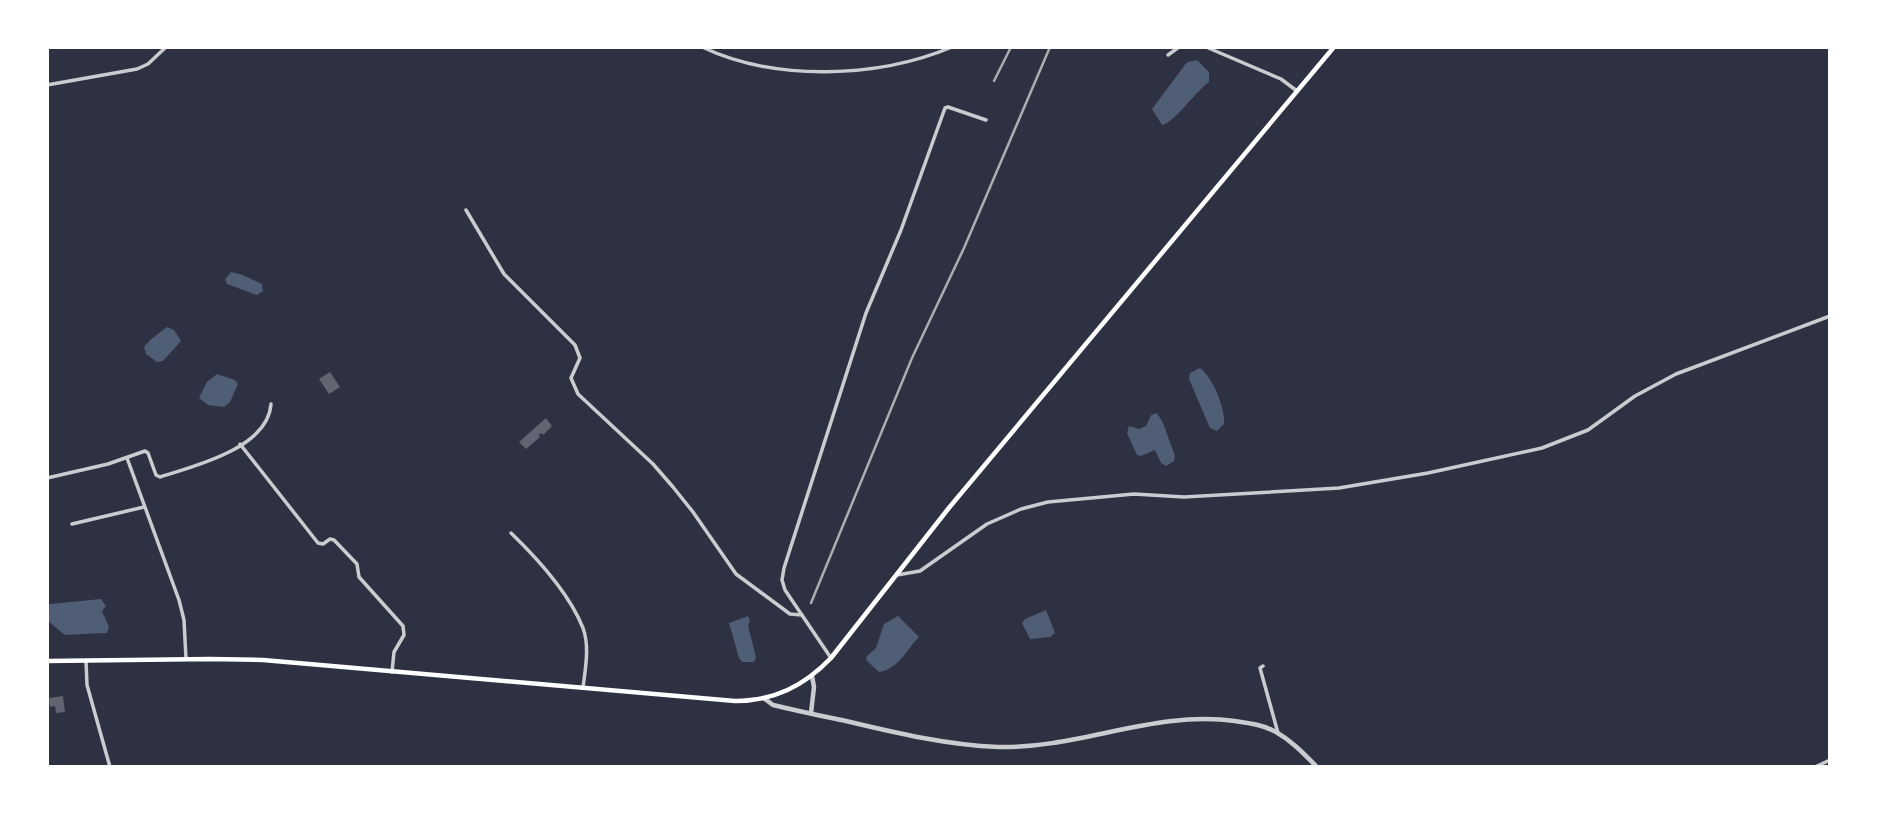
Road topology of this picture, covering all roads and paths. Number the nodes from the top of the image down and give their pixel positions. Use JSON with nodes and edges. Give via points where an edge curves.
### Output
{"nodes":[{"id":1,"x":166,"y":47,"type":"edge"},
{"id":2,"x":702,"y":47,"type":"edge"},
{"id":3,"x":952,"y":47,"type":"edge"},
{"id":4,"x":1180,"y":47,"type":"edge"},
{"id":5,"x":1206,"y":47,"type":"edge"},
{"id":6,"x":1334,"y":47,"type":"edge"},
{"id":7,"x":1168,"y":55,"type":"dead end"},
{"id":8,"x":47,"y":85,"type":"edge"},
{"id":9,"x":1297,"y":92,"type":"junction"},
{"id":10,"x":986,"y":120,"type":"dead end"},
{"id":11,"x":466,"y":210,"type":"dead end"},
{"id":12,"x":1830,"y":316,"type":"edge"},
{"id":13,"x":271,"y":404,"type":"dead end"},
{"id":14,"x":240,"y":444,"type":"junction"},
{"id":15,"x":127,"y":458,"type":"junction"},
{"id":16,"x":47,"y":478,"type":"edge"},
{"id":17,"x":144,"y":507,"type":"junction"},
{"id":18,"x":72,"y":524,"type":"dead end"},
{"id":19,"x":511,"y":533,"type":"dead end"},
{"id":20,"x":897,"y":575,"type":"junction"},
{"id":21,"x":802,"y":615,"type":"junction"},
{"id":22,"x":831,"y":658,"type":"junction"},
{"id":23,"x":186,"y":659,"type":"junction"},
{"id":24,"x":86,"y":661,"type":"junction"},
{"id":25,"x":47,"y":662,"type":"edge"},
{"id":26,"x":1263,"y":666,"type":"dead end"},
{"id":27,"x":392,"y":672,"type":"junction"},
{"id":28,"x":812,"y":676,"type":"junction"},
{"id":29,"x":583,"y":688,"type":"junction"},
{"id":30,"x":765,"y":699,"type":"junction"},
{"id":31,"x":811,"y":713,"type":"junction"},
{"id":32,"x":1278,"y":733,"type":"junction"},
{"id":33,"x":1830,"y":760,"type":"edge"},
{"id":34,"x":110,"y":767,"type":"edge"},
{"id":35,"x":1317,"y":767,"type":"edge"},
{"id":36,"x":1815,"y":767,"type":"edge"}],
"edges":[{"from":1,"to":8,"type":"street","via":[[137,69]]},
{"from":2,"to":3,"type":"street","via":[[752,64],[842,72],[907,62]]},
{"from":4,"to":7,"type":"street"},
{"from":5,"to":9,"type":"street","via":[[1281,79]]},
{"from":6,"to":9,"type":"main road"},
{"from":9,"to":20,"type":"main road","via":[[1084,343]]},
{"from":10,"to":21,"type":"street","via":[[946,108],[866,313],[784,568],[783,585]]},
{"from":11,"to":21,"type":"street","via":[[504,274],[579,351],[570,378],[578,394],[694,512],[736,575],[790,614]]},
{"from":12,"to":20,"type":"street","via":[[1676,374],[1588,430],[1542,447],[1339,488],[1184,497],[1134,494],[1048,502],[987,524],[920,571]]},
{"from":13,"to":14,"type":"street","via":[[264,427]]},
{"from":14,"to":15,"type":"street","via":[[213,459],[160,477],[145,451]]},
{"from":14,"to":27,"type":"street","via":[[318,543],[334,540],[348,553],[357,564],[359,577],[403,626]]},
{"from":15,"to":16,"type":"street"},
{"from":15,"to":17,"type":"street"},
{"from":17,"to":18,"type":"street"},
{"from":17,"to":23,"type":"street","via":[[179,600]]},
{"from":19,"to":29,"type":"street","via":[[575,609],[585,641]]},
{"from":20,"to":22,"type":"main road"},
{"from":21,"to":22,"type":"street"},
{"from":22,"to":28,"type":"main road"},
{"from":23,"to":24,"type":"main road"},
{"from":23,"to":27,"type":"main road","via":[[263,660]]},
{"from":24,"to":25,"type":"main road"},
{"from":24,"to":34,"type":"street"},
{"from":26,"to":32,"type":"street"},
{"from":27,"to":29,"type":"main road"},
{"from":28,"to":30,"type":"main road"},
{"from":28,"to":31,"type":"street"},
{"from":29,"to":30,"type":"main road","via":[[715,700]]},
{"from":30,"to":31,"type":"street"},
{"from":31,"to":32,"type":"street","via":[[945,742],[1000,747],[1045,744],[1190,719],[1245,722]]},
{"from":32,"to":35,"type":"street"},
{"from":33,"to":36,"type":"street"}]}
